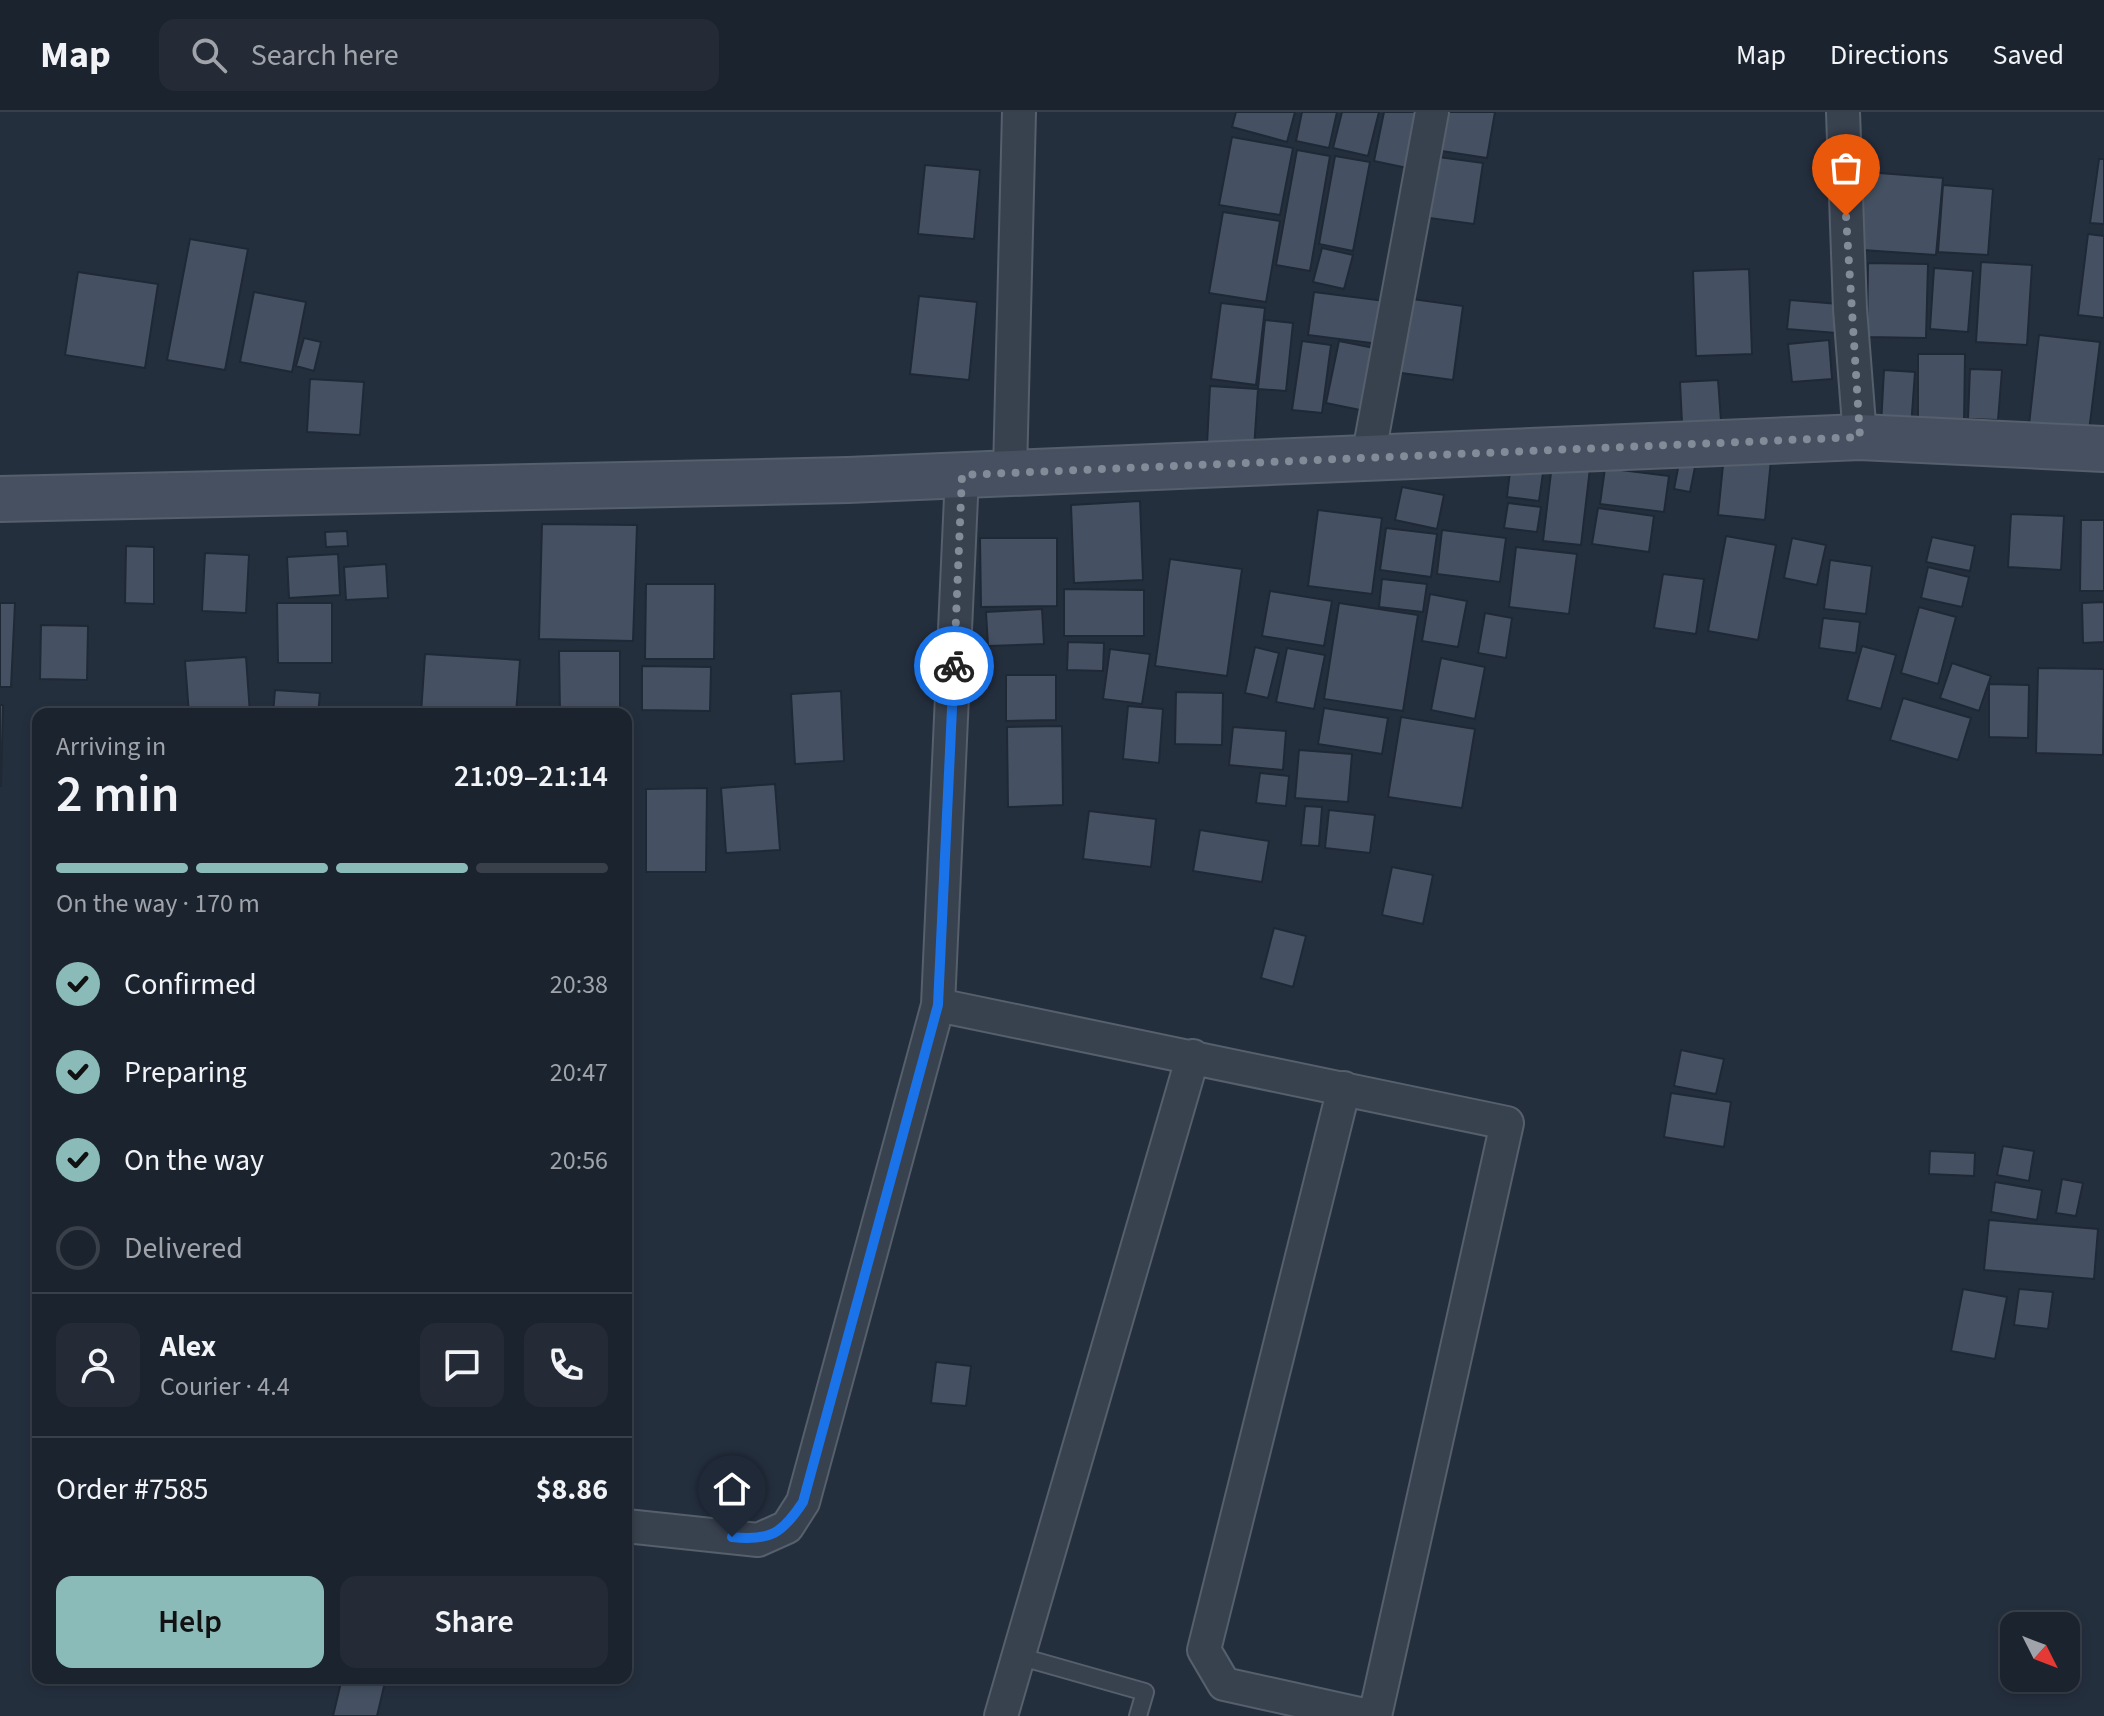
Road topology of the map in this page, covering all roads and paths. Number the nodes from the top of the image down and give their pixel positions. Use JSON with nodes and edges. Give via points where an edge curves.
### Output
{"nodes":[{"id":1,"x":1019,"y":112,"type":"edge"},
{"id":2,"x":1432,"y":112,"type":"edge"},
{"id":3,"x":1843,"y":112,"type":"edge"},
{"id":4,"x":1860,"y":437,"type":"junction"},
{"id":5,"x":2104,"y":449,"type":"edge"},
{"id":6,"x":1368,"y":458,"type":"junction"},
{"id":7,"x":1010,"y":472,"type":"junction"},
{"id":8,"x":962,"y":475,"type":"junction"},
{"id":9,"x":0,"y":499,"type":"edge"},
{"id":10,"x":938,"y":1005,"type":"junction"},
{"id":11,"x":1193,"y":1056,"type":"junction"},
{"id":12,"x":1344,"y":1088,"type":"junction"},
{"id":13,"x":632,"y":1527,"type":"edge"},
{"id":14,"x":1018,"y":1656,"type":"junction"},
{"id":15,"x":1001,"y":1716,"type":"edge"},
{"id":16,"x":1138,"y":1716,"type":"edge"},
{"id":17,"x":1372,"y":1716,"type":"edge"}],
"edges":[{"from":1,"to":7,"type":"street"},
{"from":2,"to":6,"type":"street"},
{"from":3,"to":4,"type":"street"},
{"from":4,"to":5,"type":"main road"},
{"from":4,"to":6,"type":"main road"},
{"from":6,"to":7,"type":"main road"},
{"from":7,"to":8,"type":"main road"},
{"from":8,"to":9,"type":"main road"},
{"from":8,"to":10,"type":"street"},
{"from":10,"to":11,"type":"street"},
{"from":10,"to":13,"type":"street","via":[[803,1502],[787,1527],[758,1540]]},
{"from":11,"to":12,"type":"street"},
{"from":11,"to":14,"type":"street"},
{"from":12,"to":17,"type":"street","via":[[1204,1650],[1224,1684]]},
{"from":12,"to":17,"type":"street","via":[[1507,1123]]},
{"from":14,"to":15,"type":"street"},
{"from":14,"to":16,"type":"lane","via":[[1145,1692]]}]}
